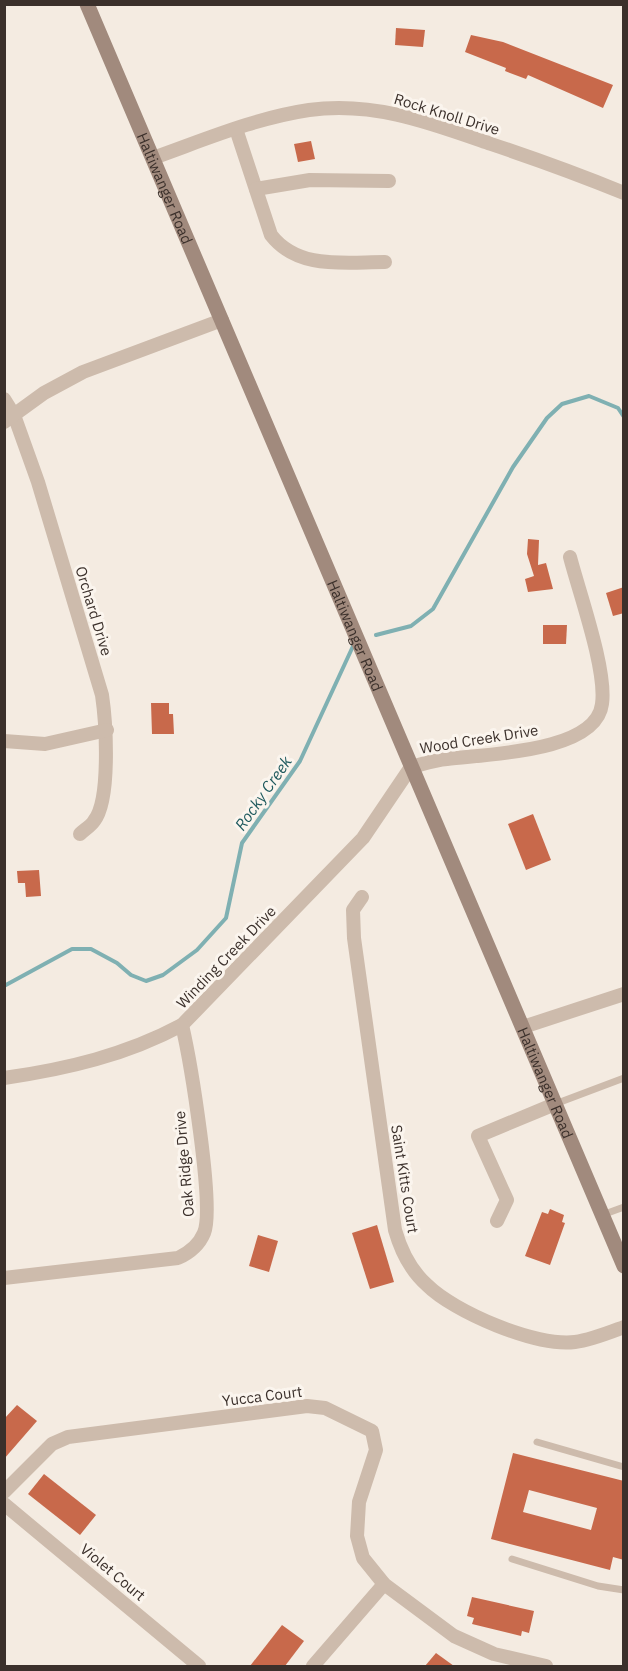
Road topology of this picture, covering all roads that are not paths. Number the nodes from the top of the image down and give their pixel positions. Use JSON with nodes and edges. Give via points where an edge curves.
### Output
{"nodes":[{"id":1,"x":87,"y":4,"type":"edge"},
{"id":2,"x":236,"y":129,"type":"junction"},
{"id":3,"x":153,"y":158,"type":"junction"},
{"id":4,"x":389,"y":181,"type":"dead end"},
{"id":5,"x":256,"y":189,"type":"junction"},
{"id":6,"x":624,"y":193,"type":"edge"},
{"id":7,"x":385,"y":262,"type":"dead end"},
{"id":8,"x":222,"y":320,"type":"junction"},
{"id":9,"x":4,"y":399,"type":"edge"},
{"id":10,"x":9,"y":418,"type":"edge"},
{"id":11,"x":570,"y":557,"type":"dead end"},
{"id":12,"x":107,"y":730,"type":"junction"},
{"id":13,"x":4,"y":741,"type":"edge"},
{"id":14,"x":411,"y":767,"type":"junction"},
{"id":15,"x":80,"y":834,"type":"dead end"},
{"id":16,"x":362,"y":897,"type":"dead end"},
{"id":17,"x":624,"y":994,"type":"edge"},
{"id":18,"x":182,"y":1025,"type":"junction"},
{"id":19,"x":523,"y":1027,"type":"junction"},
{"id":20,"x":4,"y":1078,"type":"edge"},
{"id":21,"x":624,"y":1078,"type":"edge"},
{"id":22,"x":555,"y":1104,"type":"junction"},
{"id":23,"x":624,"y":1207,"type":"edge"},
{"id":24,"x":602,"y":1215,"type":"junction"},
{"id":25,"x":496,"y":1221,"type":"dead end"},
{"id":26,"x":624,"y":1266,"type":"edge"},
{"id":27,"x":4,"y":1278,"type":"edge"},
{"id":28,"x":624,"y":1327,"type":"edge"},
{"id":29,"x":537,"y":1442,"type":"dead end"},
{"id":30,"x":624,"y":1467,"type":"edge"},
{"id":31,"x":4,"y":1492,"type":"edge"},
{"id":32,"x":4,"y":1504,"type":"edge"},
{"id":33,"x":512,"y":1559,"type":"dead end"},
{"id":34,"x":384,"y":1584,"type":"junction"},
{"id":35,"x":624,"y":1590,"type":"edge"},
{"id":36,"x":494,"y":1654,"type":"junction"},
{"id":37,"x":200,"y":1666,"type":"edge"},
{"id":38,"x":313,"y":1666,"type":"edge"},
{"id":39,"x":485,"y":1666,"type":"edge"},
{"id":40,"x":546,"y":1666,"type":"edge"}],
"edges":[{"from":1,"to":3,"type":"street","name":"Haltiwanger Road"},
{"from":2,"to":3,"type":"street","name":"Rock Knoll Drive"},
{"from":2,"to":5,"type":"street"},
{"from":2,"to":6,"type":"street","name":"Rock Knoll Drive","via":[[273,116],[312,110],[352,108],[391,112]]},
{"from":3,"to":8,"type":"street","name":"Haltiwanger Road"},
{"from":4,"to":5,"type":"street","via":[[310,180]]},
{"from":5,"to":7,"type":"street","via":[[271,235],[292,255],[321,262]]},
{"from":8,"to":10,"type":"street","via":[[83,372]]},
{"from":8,"to":14,"type":"street","name":"Haltiwanger Road"},
{"from":9,"to":10,"type":"street","name":"Orchard Drive"},
{"from":10,"to":12,"type":"street","name":"Orchard Drive","via":[[88,645]]},
{"from":11,"to":14,"type":"street","name":"Wood Creek Drive","via":[[602,691],[601,712],[591,726],[553,743],[514,752],[444,759]]},
{"from":12,"to":13,"type":"street","via":[[45,744]]},
{"from":12,"to":15,"type":"street","name":"Orchard Drive","via":[[104,782],[95,820]]},
{"from":14,"to":18,"type":"street","name":"Winding Creek Drive","via":[[363,838]]},
{"from":14,"to":19,"type":"street","name":"Haltiwanger Road"},
{"from":16,"to":28,"type":"street","name":"Saint Kitts Court","via":[[353,910],[354,938],[395,1230],[412,1270],[428,1287],[460,1308],[527,1337],[574,1342]]},
{"from":17,"to":19,"type":"street"},
{"from":18,"to":20,"type":"street","name":"Winding Creek Drive","via":[[108,1057]]},
{"from":18,"to":27,"type":"street","name":"Oak Ridge Drive","via":[[199,1136],[207,1219],[204,1234],[190,1252],[178,1258]]},
{"from":19,"to":22,"type":"street","name":"Haltiwanger Road"},
{"from":21,"to":22,"type":"lane"},
{"from":22,"to":24,"type":"street","name":"Haltiwanger Road"},
{"from":22,"to":25,"type":"street","via":[[478,1136],[507,1200]]},
{"from":23,"to":24,"type":"lane"},
{"from":24,"to":26,"type":"street","name":"Haltiwanger Road"},
{"from":29,"to":30,"type":"lane"},
{"from":31,"to":34,"type":"street","name":"Yucca Court","via":[[52,1444],[68,1437],[307,1406],[325,1408],[372,1431],[376,1450],[359,1502],[357,1536],[363,1558]]},
{"from":32,"to":37,"type":"street","name":"Violet Court"},
{"from":33,"to":35,"type":"lane","via":[[598,1586]]},
{"from":34,"to":36,"type":"street","name":"Yucca Court","via":[[454,1636]]},
{"from":34,"to":38,"type":"street"},
{"from":36,"to":39,"type":"street"},
{"from":36,"to":40,"type":"street","name":"Yucca Court"}]}
